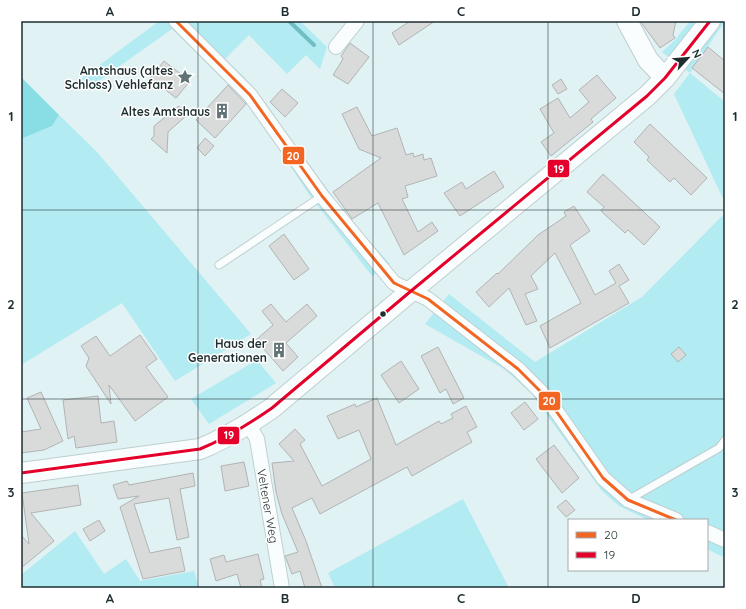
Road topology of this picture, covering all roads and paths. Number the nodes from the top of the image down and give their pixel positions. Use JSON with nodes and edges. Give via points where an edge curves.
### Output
{"nodes":[{"id":1,"x":176,"y":21,"type":"edge"},
{"id":2,"x":357,"y":21,"type":"edge"},
{"id":3,"x":627,"y":21,"type":"edge"},
{"id":4,"x":710,"y":21,"type":"edge"},
{"id":5,"x":336,"y":47,"type":"dead end"},
{"id":6,"x":665,"y":78,"type":"junction"},
{"id":7,"x":322,"y":196,"type":"junction"},
{"id":8,"x":219,"y":265,"type":"dead end"},
{"id":9,"x":410,"y":291,"type":"junction"},
{"id":10,"x":249,"y":425,"type":"junction"},
{"id":11,"x":725,"y":440,"type":"edge"},
{"id":12,"x":21,"y":473,"type":"edge"},
{"id":13,"x":628,"y":500,"type":"junction"},
{"id":14,"x":674,"y":519,"type":"edge"},
{"id":15,"x":708,"y":532,"type":"edge"},
{"id":16,"x":725,"y":540,"type":"edge"},
{"id":17,"x":282,"y":588,"type":"edge"}],
"edges":[{"from":1,"to":7,"type":"street","via":[[250,95]]},
{"from":2,"to":5,"type":"street"},
{"from":3,"to":6,"type":"main road","via":[[648,60]]},
{"from":4,"to":6,"type":"main road"},
{"from":6,"to":9,"type":"main road","via":[[647,96]]},
{"from":7,"to":8,"type":"lane"},
{"from":7,"to":9,"type":"street","via":[[394,283]]},
{"from":9,"to":10,"type":"main road"},
{"from":9,"to":13,"type":"street","via":[[428,299],[518,369],[547,398],[603,478]]},
{"from":10,"to":12,"type":"main road","via":[[200,449]]},
{"from":10,"to":17,"type":"street","name":"Veltener Weg","via":[[257,439]]},
{"from":11,"to":13,"type":"lane","via":[[719,448]]},
{"from":13,"to":14,"type":"street"},
{"from":15,"to":16,"type":"street"}]}
